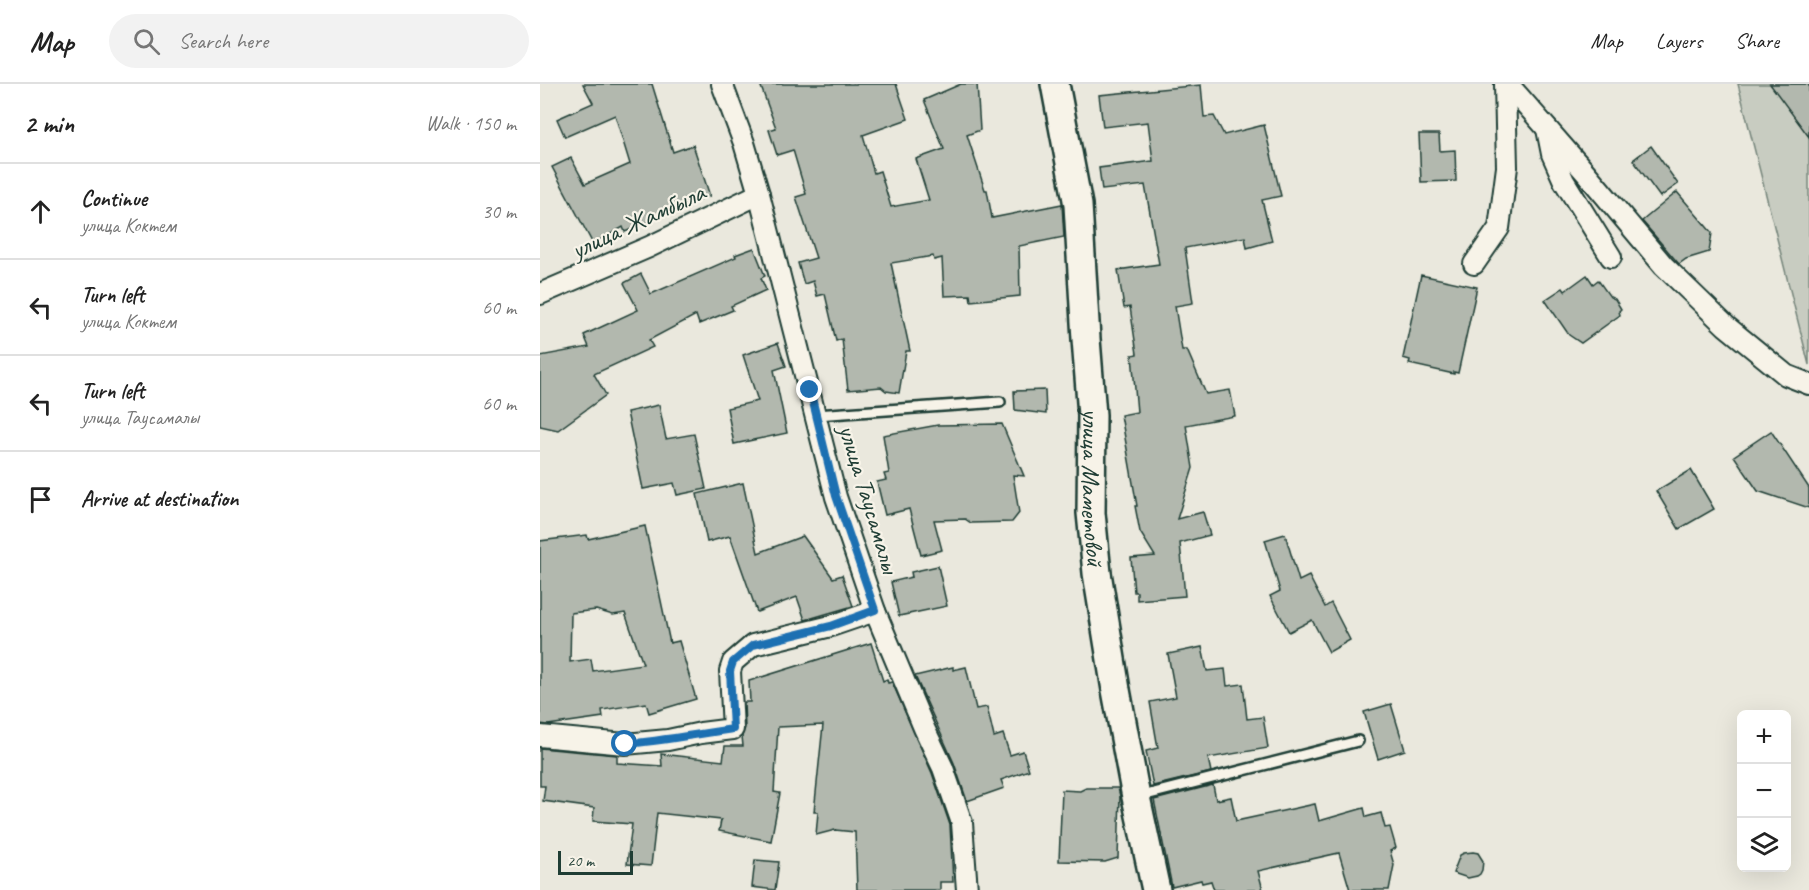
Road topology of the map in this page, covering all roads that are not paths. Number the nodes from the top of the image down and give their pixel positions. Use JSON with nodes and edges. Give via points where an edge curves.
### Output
{"nodes":[{"id":1,"x":722,"y":84,"type":"edge"},
{"id":2,"x":1055,"y":84,"type":"edge"},
{"id":3,"x":1507,"y":84,"type":"edge"},
{"id":4,"x":1547,"y":129,"type":"junction"},
{"id":5,"x":759,"y":194,"type":"junction"},
{"id":6,"x":1611,"y":257,"type":"dead end"},
{"id":7,"x":1474,"y":264,"type":"dead end"},
{"id":8,"x":540,"y":294,"type":"edge"},
{"id":9,"x":1809,"y":384,"type":"edge"},
{"id":10,"x":1000,"y":402,"type":"dead end"},
{"id":11,"x":816,"y":416,"type":"junction"},
{"id":12,"x":875,"y":610,"type":"junction"},
{"id":13,"x":540,"y":736,"type":"edge"},
{"id":14,"x":1358,"y":741,"type":"dead end"},
{"id":15,"x":1136,"y":797,"type":"junction"},
{"id":16,"x":967,"y":890,"type":"edge"},
{"id":17,"x":1156,"y":890,"type":"edge"}],
"edges":[{"from":1,"to":5,"type":"street","name":"улица Таусамалы"},
{"from":2,"to":15,"type":"street","name":"улица Маметовой","via":[[1078,205],[1092,415],[1091,513],[1097,573]]},
{"from":3,"to":4,"type":"street"},
{"from":3,"to":7,"type":"street","via":[[1507,167],[1499,228]]},
{"from":4,"to":6,"type":"street","via":[[1552,154],[1564,181]]},
{"from":4,"to":9,"type":"street","via":[[1664,266],[1710,311],[1785,375]]},
{"from":5,"to":8,"type":"street","name":"улица Жамбыла"},
{"from":5,"to":11,"type":"street","name":"улица Таусамалы"},
{"from":10,"to":11,"type":"lane"},
{"from":11,"to":12,"type":"street","name":"улица Таусамалы","via":[[836,496]]},
{"from":12,"to":13,"type":"street","via":[[831,626],[753,645],[733,662],[730,671],[733,729],[625,744]]},
{"from":12,"to":16,"type":"street","name":"улица Таусамалы","via":[[943,768],[962,823]]},
{"from":14,"to":15,"type":"lane"},
{"from":15,"to":17,"type":"street","name":"улица Маметовой"}]}
